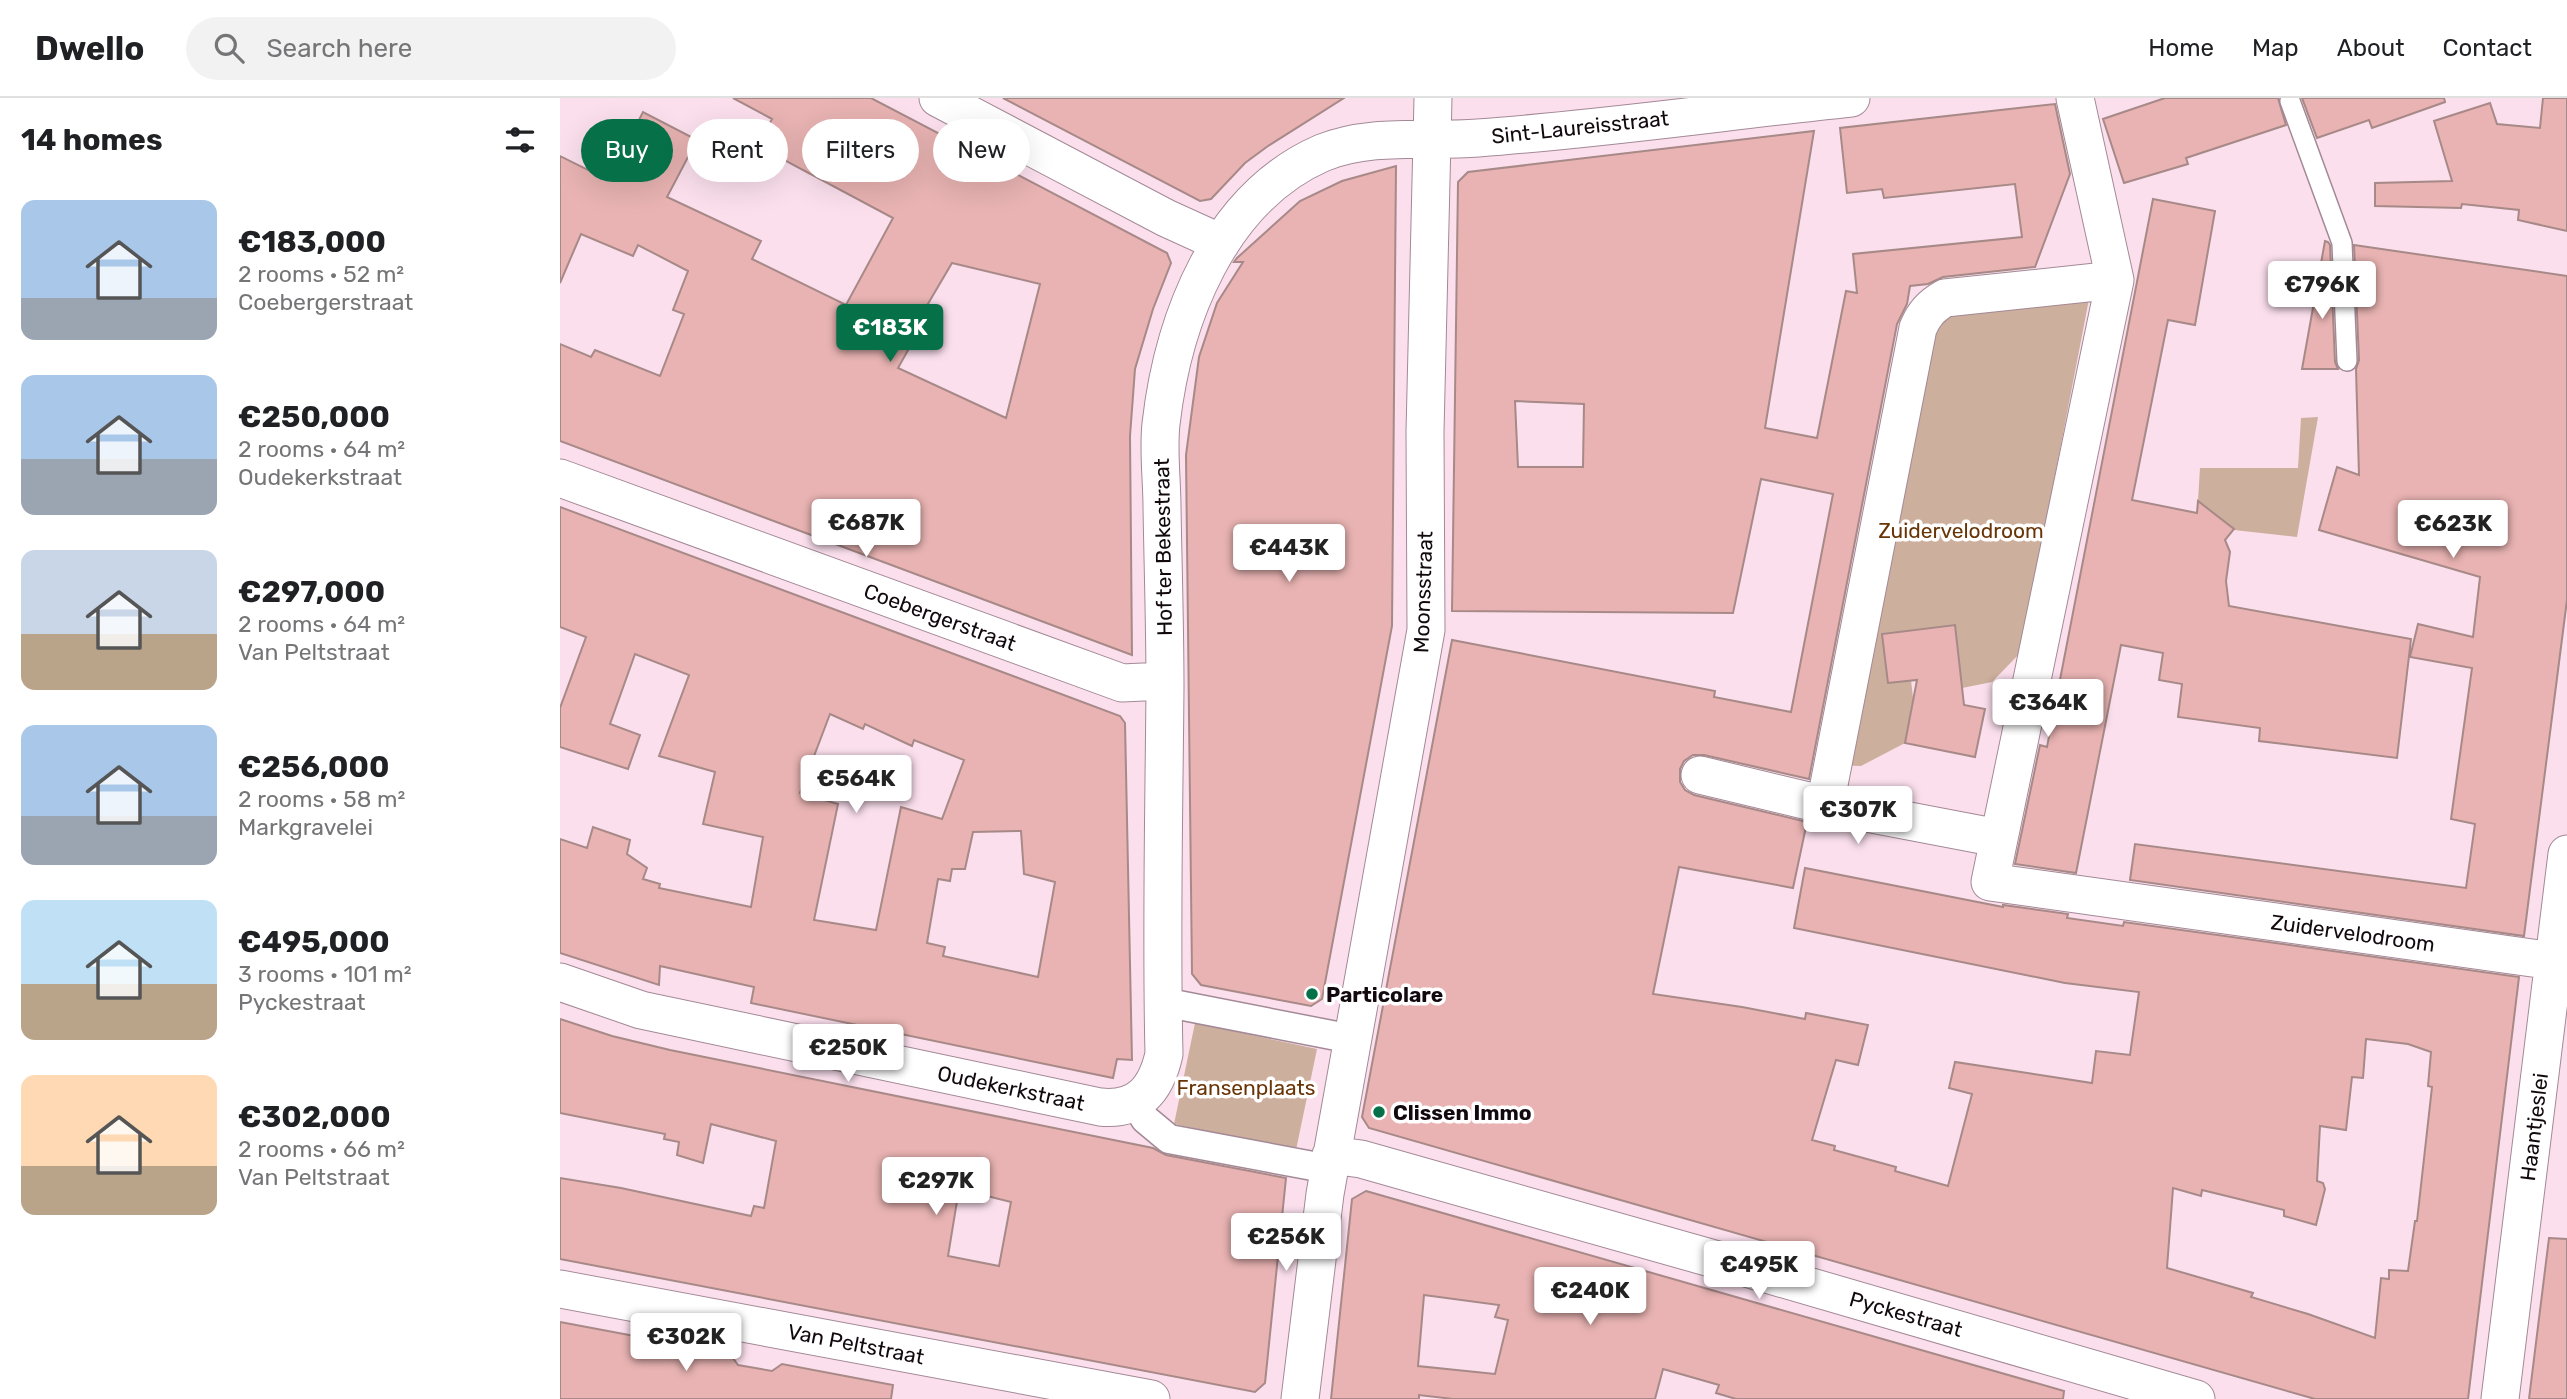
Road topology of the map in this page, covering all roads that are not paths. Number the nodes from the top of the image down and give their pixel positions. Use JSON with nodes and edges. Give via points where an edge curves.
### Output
{"nodes":[{"id":1,"x":938,"y":98,"type":"edge"},
{"id":2,"x":1433,"y":98,"type":"edge"},
{"id":3,"x":1851,"y":98,"type":"edge"},
{"id":4,"x":2075,"y":98,"type":"edge"},
{"id":5,"x":2290,"y":101,"type":"dead end"},
{"id":6,"x":1433,"y":139,"type":"junction"},
{"id":7,"x":1221,"y":243,"type":"junction"},
{"id":8,"x":2115,"y":279,"type":"junction"},
{"id":9,"x":2347,"y":361,"type":"dead end"},
{"id":10,"x":560,"y":478,"type":"edge"},
{"id":11,"x":1165,"y":681,"type":"junction"},
{"id":12,"x":1700,"y":775,"type":"dead end"},
{"id":13,"x":1825,"y":805,"type":"junction"},
{"id":14,"x":1998,"y":838,"type":"junction"},
{"id":15,"x":2567,"y":854,"type":"edge"},
{"id":16,"x":2554,"y":961,"type":"junction"},
{"id":17,"x":560,"y":982,"type":"edge"},
{"id":18,"x":1163,"y":1002,"type":"junction"},
{"id":19,"x":1352,"y":1039,"type":"junction"},
{"id":20,"x":1135,"y":1102,"type":"junction"},
{"id":21,"x":1330,"y":1162,"type":"junction"},
{"id":22,"x":560,"y":1289,"type":"edge"},
{"id":23,"x":1151,"y":1399,"type":"edge"},
{"id":24,"x":1300,"y":1399,"type":"edge"},
{"id":25,"x":2196,"y":1399,"type":"edge"},
{"id":26,"x":2500,"y":1399,"type":"edge"}],
"edges":[{"from":1,"to":7,"type":"street"},
{"from":2,"to":6,"type":"street","name":"Moonsstraat"},
{"from":3,"to":6,"type":"street","name":"Sint-Laureisstraat","via":[[1475,139]]},
{"from":4,"to":8,"type":"street","name":"Zuidervelodroom"},
{"from":5,"to":9,"type":"lane","via":[[2342,243]]},
{"from":6,"to":7,"type":"street","name":"Hof ter Bekestraat","via":[[1358,143],[1324,153],[1262,191]]},
{"from":6,"to":19,"type":"street","name":"Moonsstraat","via":[[1425,432],[1426,630]]},
{"from":7,"to":11,"type":"street","name":"Hof ter Bekestraat","via":[[1180,330],[1161,427]]},
{"from":8,"to":13,"type":"street","via":[[1945,298],[1924,315]]},
{"from":8,"to":14,"type":"street","name":"Zuidervelodroom"},
{"from":10,"to":11,"type":"street","name":"Coebergerstraat","via":[[1122,683]]},
{"from":11,"to":18,"type":"street","name":"Hof ter Bekestraat"},
{"from":12,"to":13,"type":"street"},
{"from":13,"to":14,"type":"street"},
{"from":14,"to":16,"type":"street","name":"Zuidervelodroom","via":[[1990,882]]},
{"from":15,"to":16,"type":"street","name":"Haantjeslei"},
{"from":16,"to":26,"type":"street","name":"Haantjeslei"},
{"from":17,"to":20,"type":"street","name":"Oudekerkstraat","via":[[641,1010],[1086,1104],[1111,1108]]},
{"from":18,"to":19,"type":"street"},
{"from":18,"to":20,"type":"street","name":"Hof ter Bekestraat","via":[[1162,1065],[1151,1088]]},
{"from":19,"to":21,"type":"street"},
{"from":20,"to":21,"type":"street","via":[[1145,1119],[1169,1139]]},
{"from":21,"to":24,"type":"street"},
{"from":21,"to":25,"type":"street","name":"Pyckestraat","via":[[1361,1159]]},
{"from":22,"to":23,"type":"street","name":"Van Peltstraat"}]}
